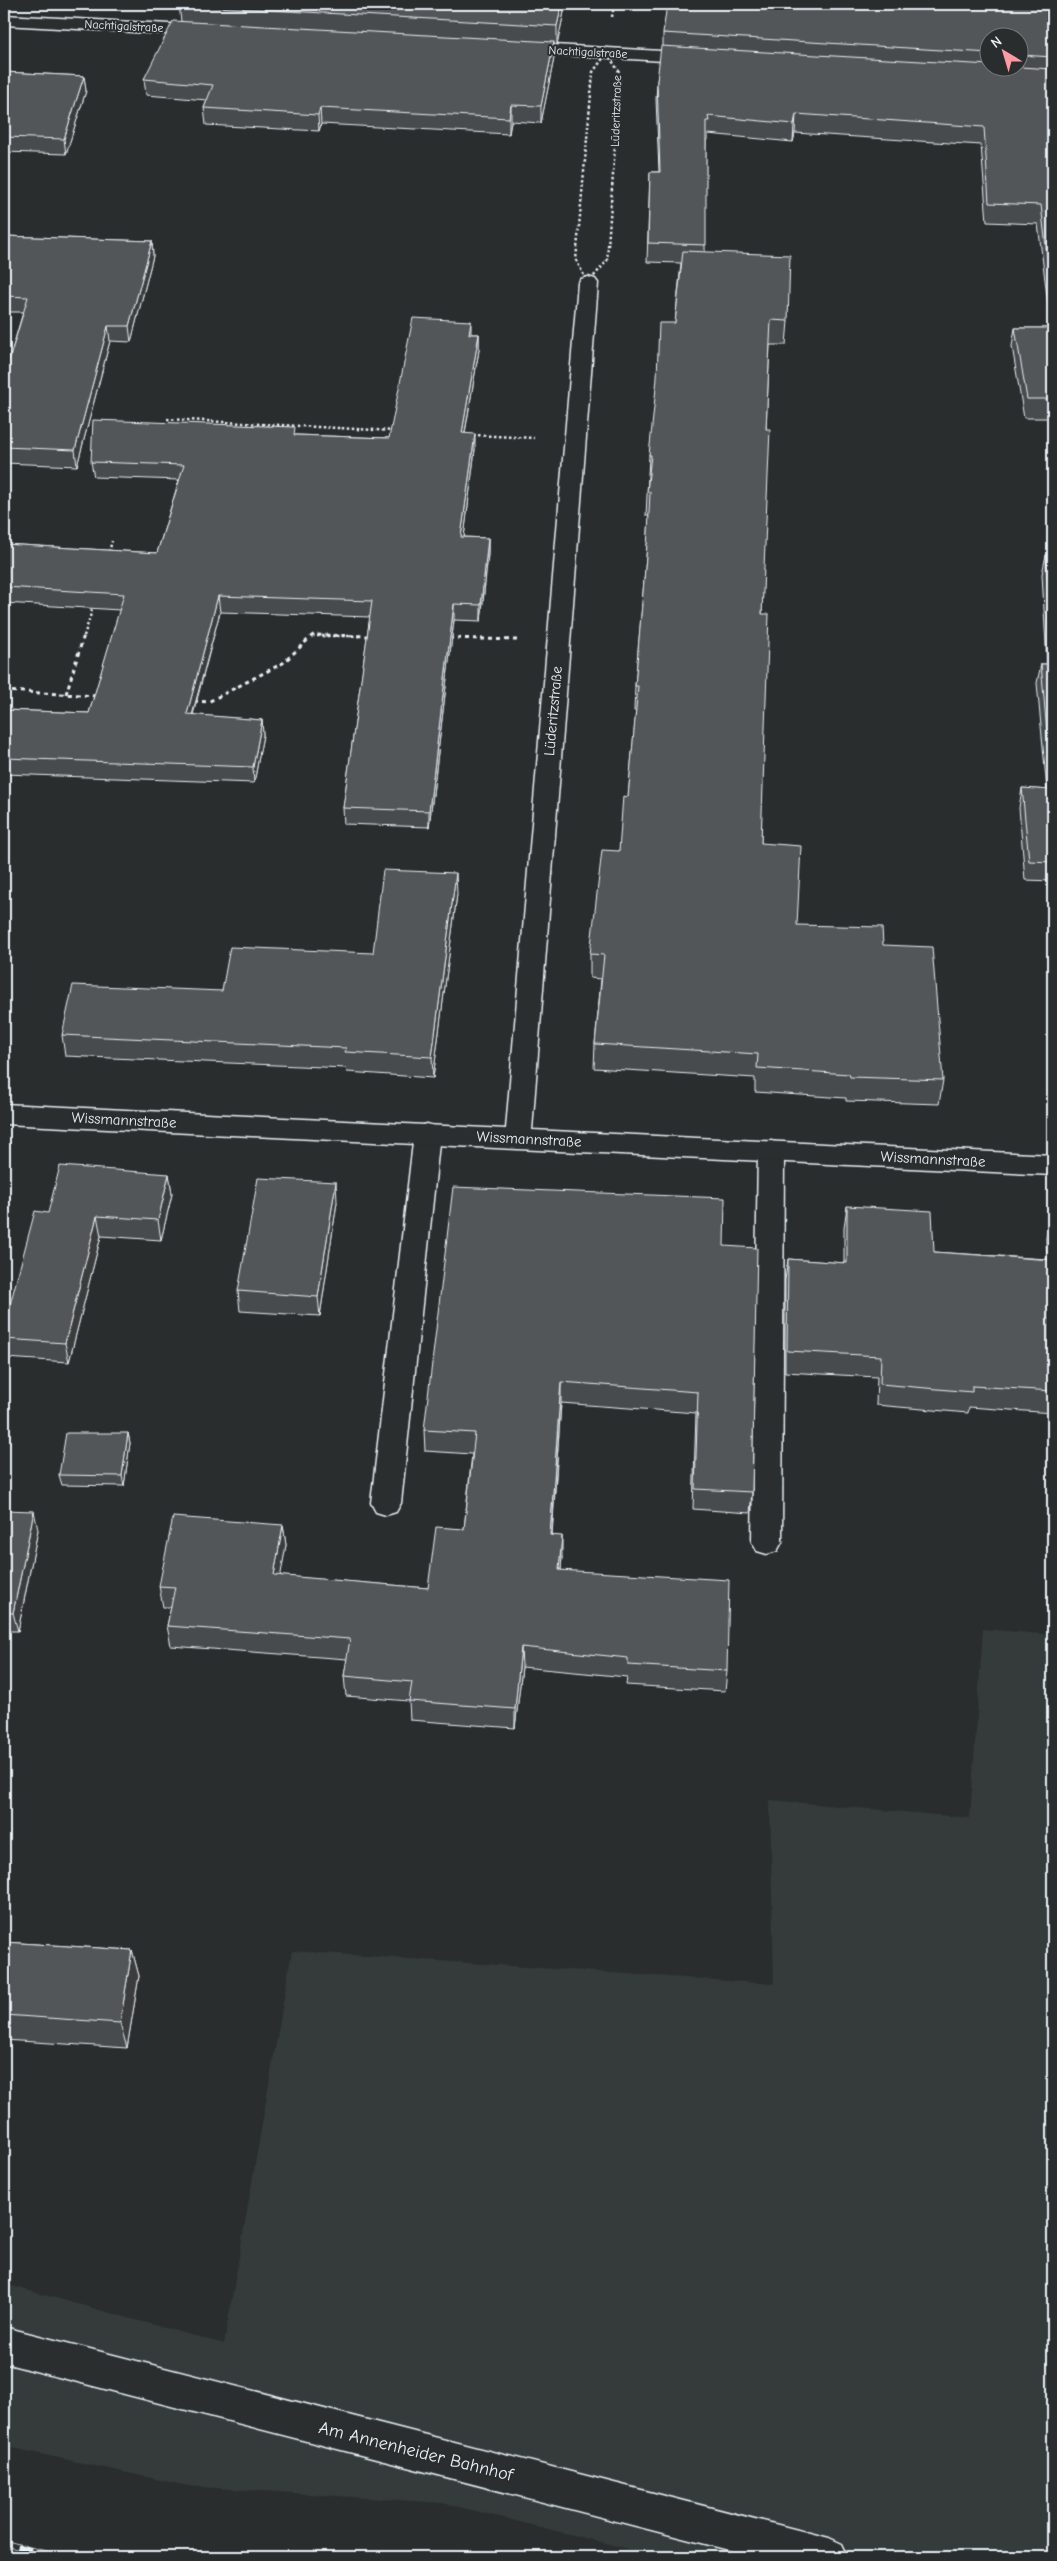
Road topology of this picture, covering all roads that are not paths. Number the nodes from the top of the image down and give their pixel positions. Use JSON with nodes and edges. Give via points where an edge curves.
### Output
{"nodes":[{"id":1,"x":4,"y":20,"type":"edge"},
{"id":2,"x":221,"y":32,"type":"edge"},
{"id":3,"x":498,"y":47,"type":"edge"},
{"id":4,"x":716,"y":59,"type":"edge"},
{"id":5,"x":588,"y":283,"type":"road end"},
{"id":6,"x":4,"y":1114,"type":"edge"},
{"id":7,"x":427,"y":1134,"type":"junction"},
{"id":8,"x":518,"y":1139,"type":"junction"},
{"id":9,"x":771,"y":1151,"type":"junction"},
{"id":10,"x":1053,"y":1166,"type":"edge"},
{"id":11,"x":386,"y":1503,"type":"dead end"},
{"id":12,"x":767,"y":1542,"type":"dead end"},
{"id":13,"x":4,"y":2345,"type":"edge"},
{"id":14,"x":829,"y":2557,"type":"edge"}],
"edges":[{"from":1,"to":2,"type":"street","name":"Nachtigalstraße"},
{"from":3,"to":4,"type":"street","name":"Nachtigalstraße"},
{"from":5,"to":8,"type":"street","name":"Lüderitzstraße"},
{"from":6,"to":7,"type":"street","name":"Wissmannstraße"},
{"from":7,"to":8,"type":"street","name":"Wissmannstraße"},
{"from":7,"to":11,"type":"street"},
{"from":8,"to":9,"type":"street","name":"Wissmannstraße"},
{"from":9,"to":10,"type":"street","name":"Wissmannstraße"},
{"from":9,"to":12,"type":"street"},
{"from":13,"to":14,"type":"street","name":"Am Annenheider Bahnhof"}]}
